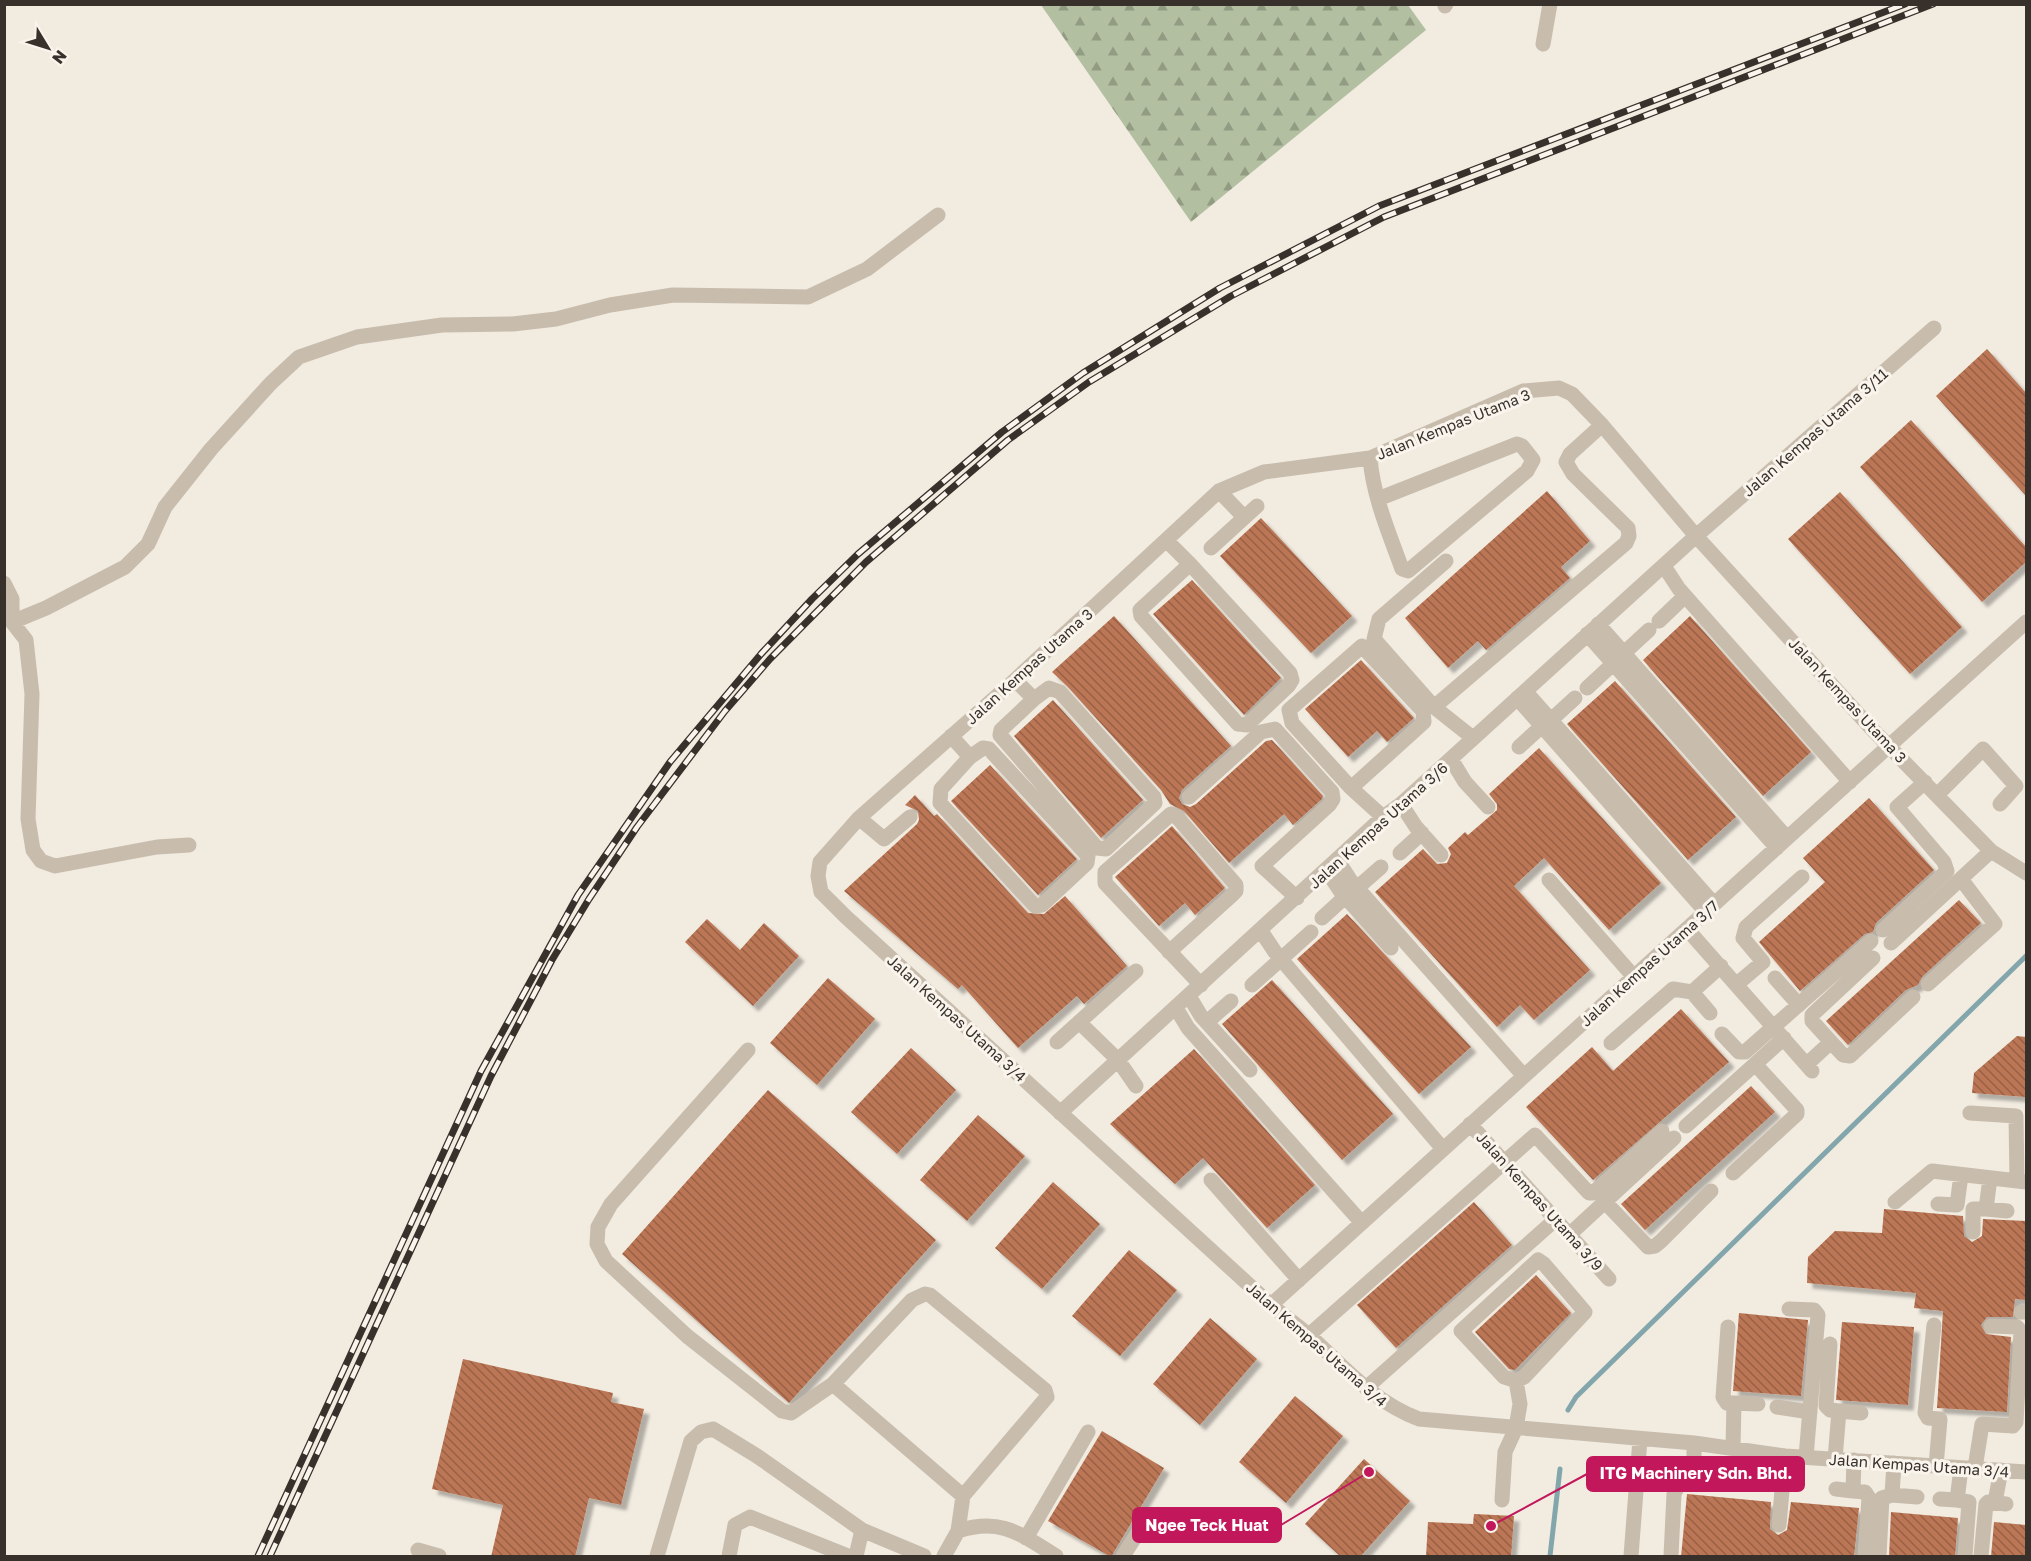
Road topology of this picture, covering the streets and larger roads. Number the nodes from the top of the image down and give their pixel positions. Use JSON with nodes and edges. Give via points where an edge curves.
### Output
{"nodes":[{"id":1,"x":1550,"y":4,"type":"edge"},
{"id":2,"x":1543,"y":44,"type":"dead end"},
{"id":3,"x":938,"y":215,"type":"dead end"},
{"id":4,"x":1934,"y":328,"type":"dead end"},
{"id":5,"x":1602,"y":425,"type":"junction"},
{"id":6,"x":1370,"y":458,"type":"junction"},
{"id":7,"x":1220,"y":491,"type":"junction"},
{"id":8,"x":1378,"y":499,"type":"junction"},
{"id":9,"x":1257,"y":506,"type":"dead end"},
{"id":10,"x":1244,"y":517,"type":"junction"},
{"id":11,"x":1696,"y":537,"type":"junction"},
{"id":12,"x":1167,"y":541,"type":"junction"},
{"id":13,"x":1211,"y":548,"type":"dead end"},
{"id":14,"x":1446,"y":561,"type":"dead end"},
{"id":15,"x":1190,"y":564,"type":"junction"},
{"id":16,"x":1664,"y":566,"type":"junction"},
{"id":17,"x":4,"y":573,"type":"edge"},
{"id":18,"x":5,"y":583,"type":"edge"},
{"id":19,"x":1685,"y":597,"type":"junction"},
{"id":20,"x":8,"y":621,"type":"edge"},
{"id":21,"x":2026,"y":622,"type":"edge"},
{"id":22,"x":1592,"y":629,"type":"junction"},
{"id":23,"x":1619,"y":658,"type":"junction"},
{"id":24,"x":1015,"y":680,"type":"junction"},
{"id":25,"x":1587,"y":688,"type":"dead end"},
{"id":26,"x":1521,"y":695,"type":"junction"},
{"id":27,"x":1575,"y":698,"type":"dead end"},
{"id":28,"x":1034,"y":699,"type":"junction"},
{"id":29,"x":1434,"y":707,"type":"junction"},
{"id":30,"x":1547,"y":723,"type":"junction"},
{"id":31,"x":951,"y":736,"type":"junction"},
{"id":32,"x":1473,"y":738,"type":"junction"},
{"id":33,"x":1890,"y":746,"type":"junction"},
{"id":34,"x":1519,"y":747,"type":"dead end"},
{"id":35,"x":970,"y":757,"type":"junction"},
{"id":36,"x":1450,"y":759,"type":"junction"},
{"id":37,"x":1850,"y":782,"type":"junction"},
{"id":38,"x":1925,"y":782,"type":"junction"},
{"id":39,"x":1351,"y":788,"type":"junction"},
{"id":40,"x":1937,"y":795,"type":"junction"},
{"id":41,"x":1189,"y":797,"type":"dead end"},
{"id":42,"x":1401,"y":804,"type":"junction"},
{"id":43,"x":2000,"y":804,"type":"dead end"},
{"id":44,"x":1488,"y":807,"type":"dead end"},
{"id":45,"x":910,"y":817,"type":"dead end"},
{"id":46,"x":1383,"y":817,"type":"junction"},
{"id":47,"x":859,"y":819,"type":"junction"},
{"id":48,"x":1422,"y":834,"type":"junction"},
{"id":49,"x":1782,"y":843,"type":"junction"},
{"id":50,"x":189,"y":845,"type":"dead end"},
{"id":51,"x":1991,"y":851,"type":"junction"},
{"id":52,"x":1400,"y":853,"type":"dead end"},
{"id":53,"x":1441,"y":855,"type":"dead end"},
{"id":54,"x":820,"y":862,"type":"joint"},
{"id":55,"x":1332,"y":866,"type":"junction"},
{"id":56,"x":1381,"y":867,"type":"dead end"},
{"id":57,"x":2026,"y":873,"type":"edge"},
{"id":58,"x":1802,"y":877,"type":"dead end"},
{"id":59,"x":1961,"y":879,"type":"junction"},
{"id":60,"x":1549,"y":880,"type":"dead end"},
{"id":61,"x":1351,"y":893,"type":"junction"},
{"id":62,"x":1297,"y":898,"type":"junction"},
{"id":63,"x":1710,"y":908,"type":"junction"},
{"id":64,"x":1322,"y":918,"type":"dead end"},
{"id":65,"x":1687,"y":929,"type":"junction"},
{"id":66,"x":1261,"y":931,"type":"junction"},
{"id":67,"x":1311,"y":932,"type":"dead end"},
{"id":68,"x":1871,"y":941,"type":"dead end"},
{"id":69,"x":1391,"y":948,"type":"dead end"},
{"id":70,"x":1169,"y":952,"type":"junction"},
{"id":71,"x":1873,"y":958,"type":"dead end"},
{"id":72,"x":1281,"y":959,"type":"junction"},
{"id":73,"x":1721,"y":966,"type":"junction"},
{"id":74,"x":1136,"y":970,"type":"dead end"},
{"id":75,"x":1634,"y":977,"type":"junction"},
{"id":76,"x":1775,"y":978,"type":"dead end"},
{"id":77,"x":1737,"y":984,"type":"junction"},
{"id":78,"x":1928,"y":984,"type":"dead end"},
{"id":79,"x":1252,"y":985,"type":"dead end"},
{"id":80,"x":1201,"y":986,"type":"junction"},
{"id":81,"x":1692,"y":992,"type":"junction"},
{"id":82,"x":1189,"y":996,"type":"junction"},
{"id":83,"x":1913,"y":997,"type":"dead end"},
{"id":84,"x":1231,"y":1001,"type":"dead end"},
{"id":85,"x":1799,"y":1005,"type":"junction"},
{"id":86,"x":1176,"y":1008,"type":"junction"},
{"id":87,"x":1710,"y":1013,"type":"dead end"},
{"id":88,"x":1079,"y":1022,"type":"junction"},
{"id":89,"x":1207,"y":1022,"type":"junction"},
{"id":90,"x":1774,"y":1026,"type":"junction"},
{"id":91,"x":1722,"y":1034,"type":"dead end"},
{"id":92,"x":1784,"y":1038,"type":"junction"},
{"id":93,"x":1057,"y":1042,"type":"dead end"},
{"id":94,"x":1831,"y":1042,"type":"junction"},
{"id":95,"x":1611,"y":1043,"type":"dead end"},
{"id":96,"x":748,"y":1050,"type":"dead end"},
{"id":97,"x":1118,"y":1060,"type":"junction"},
{"id":98,"x":1755,"y":1064,"type":"junction"},
{"id":99,"x":1250,"y":1070,"type":"dead end"},
{"id":100,"x":1524,"y":1076,"type":"junction"},
{"id":101,"x":1136,"y":1086,"type":"dead end"},
{"id":102,"x":1060,"y":1113,"type":"junction"},
{"id":103,"x":1970,"y":1113,"type":"dead end"},
{"id":104,"x":1470,"y":1124,"type":"junction"},
{"id":105,"x":1686,"y":1125,"type":"dead end"},
{"id":106,"x":1443,"y":1149,"type":"junction"},
{"id":107,"x":1505,"y":1162,"type":"junction"},
{"id":108,"x":1733,"y":1173,"type":"dead end"},
{"id":109,"x":1961,"y":1175,"type":"junction"},
{"id":110,"x":1990,"y":1178,"type":"junction"},
{"id":111,"x":1211,"y":1180,"type":"dead end"},
{"id":112,"x":2022,"y":1182,"type":"edge"},
{"id":113,"x":1711,"y":1191,"type":"dead end"},
{"id":114,"x":1604,"y":1201,"type":"junction"},
{"id":115,"x":1895,"y":1202,"type":"dead end"},
{"id":116,"x":1938,"y":1204,"type":"dead end"},
{"id":117,"x":1986,"y":1209,"type":"junction"},
{"id":118,"x":2007,"y":1211,"type":"dead end"},
{"id":119,"x":1556,"y":1219,"type":"junction"},
{"id":120,"x":1362,"y":1223,"type":"junction"},
{"id":121,"x":1973,"y":1232,"type":"dead end"},
{"id":122,"x":1570,"y":1234,"type":"junction"},
{"id":123,"x":1609,"y":1279,"type":"dead end"},
{"id":124,"x":1299,"y":1280,"type":"junction"},
{"id":125,"x":1271,"y":1305,"type":"junction"},
{"id":126,"x":1789,"y":1309,"type":"dead end"},
{"id":127,"x":1934,"y":1325,"type":"dead end"},
{"id":128,"x":1991,"y":1326,"type":"dead end"},
{"id":129,"x":1728,"y":1327,"type":"dead end"},
{"id":130,"x":1309,"y":1335,"type":"junction"},
{"id":131,"x":1830,"y":1344,"type":"dead end"},
{"id":132,"x":1516,"y":1381,"type":"junction"},
{"id":133,"x":833,"y":1384,"type":"junction"},
{"id":134,"x":1366,"y":1388,"type":"junction"},
{"id":135,"x":1734,"y":1403,"type":"junction"},
{"id":136,"x":1758,"y":1404,"type":"dead end"},
{"id":137,"x":1777,"y":1407,"type":"dead end"},
{"id":138,"x":1839,"y":1411,"type":"junction"},
{"id":139,"x":1810,"y":1412,"type":"junction"},
{"id":140,"x":1861,"y":1413,"type":"dead end"},
{"id":141,"x":1516,"y":1428,"type":"junction"},
{"id":142,"x":1088,"y":1432,"type":"dead end"},
{"id":143,"x":1640,"y":1439,"type":"junction"},
{"id":144,"x":1694,"y":1443,"type":"junction"},
{"id":145,"x":1733,"y":1447,"type":"junction"},
{"id":146,"x":1785,"y":1456,"type":"junction"},
{"id":147,"x":1806,"y":1457,"type":"junction"},
{"id":148,"x":1835,"y":1459,"type":"junction"},
{"id":149,"x":1854,"y":1460,"type":"junction"},
{"id":150,"x":1894,"y":1463,"type":"junction"},
{"id":151,"x":1936,"y":1466,"type":"junction"},
{"id":152,"x":1968,"y":1468,"type":"junction"},
{"id":153,"x":2001,"y":1470,"type":"junction"},
{"id":154,"x":2026,"y":1472,"type":"edge"},
{"id":155,"x":1836,"y":1489,"type":"dead end"},
{"id":156,"x":1853,"y":1491,"type":"junction"},
{"id":157,"x":1892,"y":1495,"type":"junction"},
{"id":158,"x":963,"y":1496,"type":"junction"},
{"id":159,"x":1917,"y":1497,"type":"dead end"},
{"id":160,"x":1940,"y":1499,"type":"dead end"},
{"id":161,"x":1502,"y":1500,"type":"dead end"},
{"id":162,"x":1957,"y":1500,"type":"junction"},
{"id":163,"x":1146,"y":1520,"type":"dead end"},
{"id":164,"x":1779,"y":1525,"type":"dead end"},
{"id":165,"x":862,"y":1530,"type":"junction"},
{"id":166,"x":958,"y":1531,"type":"junction"},
{"id":167,"x":1026,"y":1538,"type":"junction"},
{"id":168,"x":418,"y":1550,"type":"dead end"},
{"id":169,"x":439,"y":1557,"type":"edge"},
{"id":170,"x":657,"y":1557,"type":"edge"},
{"id":171,"x":729,"y":1557,"type":"edge"},
{"id":172,"x":848,"y":1557,"type":"edge"},
{"id":173,"x":856,"y":1557,"type":"edge"},
{"id":174,"x":924,"y":1557,"type":"edge"},
{"id":175,"x":944,"y":1557,"type":"edge"},
{"id":176,"x":1056,"y":1557,"type":"edge"},
{"id":177,"x":1123,"y":1557,"type":"edge"},
{"id":178,"x":1631,"y":1557,"type":"edge"},
{"id":179,"x":1671,"y":1557,"type":"edge"},
{"id":180,"x":1865,"y":1557,"type":"edge"},
{"id":181,"x":1879,"y":1557,"type":"edge"},
{"id":182,"x":1965,"y":1557,"type":"edge"},
{"id":183,"x":1982,"y":1557,"type":"edge"}],
"edges":[{"from":1,"to":2,"type":"street"},
{"from":3,"to":20,"type":"street","via":[[867,269],[808,297],[673,295],[556,319],[442,326],[357,337],[299,357],[211,449],[165,507],[148,544],[125,567],[46,608]]},
{"from":4,"to":11,"type":"street","name":"Jalan Kempas Utama 3/11"},
{"from":5,"to":6,"type":"street","name":"Jalan Kempas Utama 3","via":[[1572,394],[1559,388],[1524,391]]},
{"from":5,"to":11,"type":"street","name":"Jalan Kempas Utama 3"},
{"from":5,"to":29,"type":"street","via":[[1566,462],[1573,474],[1628,528],[1626,543]]},
{"from":6,"to":7,"type":"street","name":"Jalan Kempas Utama 3","via":[[1264,472]]},
{"from":6,"to":8,"type":"street"},
{"from":7,"to":10,"type":"street"},
{"from":7,"to":12,"type":"street","name":"Jalan Kempas Utama 3"},
{"from":8,"to":8,"type":"street","via":[[1402,569],[1408,571],[1527,471],[1533,460],[1517,444]]},
{"from":9,"to":10,"type":"street"},
{"from":10,"to":13,"type":"street"},
{"from":11,"to":16,"type":"street","name":"Jalan Kempas Utama 3/6"},
{"from":11,"to":33,"type":"street","name":"Jalan Kempas Utama 3"},
{"from":12,"to":15,"type":"street"},
{"from":12,"to":24,"type":"street","name":"Jalan Kempas Utama 3"},
{"from":14,"to":29,"type":"street","via":[[1379,619],[1374,639]]},
{"from":15,"to":15,"type":"street","via":[[1140,610],[1141,616],[1238,724],[1247,725],[1289,685],[1290,673]]},
{"from":16,"to":19,"type":"street"},
{"from":16,"to":22,"type":"street","name":"Jalan Kempas Utama 3/6"},
{"from":17,"to":18,"type":"street"},
{"from":18,"to":20,"type":"street","via":[[12,599]]},
{"from":19,"to":23,"type":"street"},
{"from":19,"to":37,"type":"street"},
{"from":20,"to":50,"type":"street","via":[[26,640],[32,694],[28,819],[33,850],[41,861],[55,866]]},
{"from":21,"to":33,"type":"street","name":"Jalan Kempas Utama 3/7"},
{"from":22,"to":23,"type":"street"},
{"from":22,"to":26,"type":"street","name":"Jalan Kempas Utama 3/6"},
{"from":23,"to":25,"type":"street"},
{"from":23,"to":49,"type":"street"},
{"from":24,"to":28,"type":"street"},
{"from":24,"to":31,"type":"street","name":"Jalan Kempas Utama 3"},
{"from":26,"to":30,"type":"street"},
{"from":26,"to":32,"type":"street","name":"Jalan Kempas Utama 3/6"},
{"from":27,"to":30,"type":"street"},
{"from":28,"to":28,"type":"street","via":[[1000,735],[1097,848],[1106,849],[1155,803],[1154,797],[1060,692],[1049,687]]},
{"from":29,"to":32,"type":"street"},
{"from":30,"to":34,"type":"street"},
{"from":30,"to":63,"type":"street"},
{"from":31,"to":35,"type":"street"},
{"from":31,"to":47,"type":"street","name":"Jalan Kempas Utama 3"},
{"from":32,"to":36,"type":"street","name":"Jalan Kempas Utama 3/6"},
{"from":33,"to":37,"type":"street","name":"Jalan Kempas Utama 3/7"},
{"from":33,"to":38,"type":"street","name":"Jalan Kempas Utama 3"},
{"from":35,"to":35,"type":"street","via":[[941,789],[940,803],[1035,906],[1042,905],[1083,868],[1088,856],[989,749],[983,748]]},
{"from":36,"to":42,"type":"street","name":"Jalan Kempas Utama 3/6"},
{"from":36,"to":44,"type":"street"},
{"from":37,"to":49,"type":"street","name":"Jalan Kempas Utama 3/7"},
{"from":38,"to":40,"type":"street","name":"Jalan Kempas Utama 3"},
{"from":38,"to":59,"type":"street","via":[[1897,807],[1944,862],[1947,871],[1887,936]]},
{"from":39,"to":39,"type":"street","via":[[1292,723],[1289,710],[1362,646],[1423,711],[1424,722]]},
{"from":39,"to":46,"type":"street"},
{"from":40,"to":43,"type":"street","via":[[1983,748],[2016,786]]},
{"from":40,"to":51,"type":"street","name":"Jalan Kempas Utama 3"},
{"from":41,"to":62,"type":"street","via":[[1261,732],[1275,729],[1332,792],[1333,799],[1262,866]]},
{"from":42,"to":46,"type":"street","name":"Jalan Kempas Utama 3/6"},
{"from":42,"to":48,"type":"street"},
{"from":45,"to":47,"type":"street","via":[[884,839]]},
{"from":46,"to":55,"type":"street","name":"Jalan Kempas Utama 3/6"},
{"from":47,"to":54,"type":"street","name":"Jalan Kempas Utama 3"},
{"from":48,"to":52,"type":"street"},
{"from":48,"to":53,"type":"street"},
{"from":49,"to":63,"type":"street","name":"Jalan Kempas Utama 3/7"},
{"from":51,"to":57,"type":"street","name":"Jalan Kempas Utama 3"},
{"from":51,"to":59,"type":"street"},
{"from":54,"to":102,"type":"street","name":"Jalan Kempas Utama 3/4","via":[[821,892]]},
{"from":55,"to":61,"type":"street"},
{"from":55,"to":62,"type":"street","name":"Jalan Kempas Utama 3/6"},
{"from":56,"to":61,"type":"street"},
{"from":58,"to":77,"type":"street","via":[[1746,927],[1743,938],[1762,962]]},
{"from":59,"to":78,"type":"street","via":[[1995,924]]},
{"from":60,"to":75,"type":"street"},
{"from":61,"to":64,"type":"street"},
{"from":61,"to":69,"type":"street"},
{"from":61,"to":100,"type":"street"},
{"from":62,"to":66,"type":"street","name":"Jalan Kempas Utama 3/6"},
{"from":63,"to":65,"type":"street","name":"Jalan Kempas Utama 3/7"},
{"from":65,"to":73,"type":"street"},
{"from":65,"to":75,"type":"street","name":"Jalan Kempas Utama 3/7"},
{"from":66,"to":72,"type":"street"},
{"from":66,"to":80,"type":"street","name":"Jalan Kempas Utama 3/6"},
{"from":67,"to":72,"type":"street"},
{"from":68,"to":85,"type":"street"},
{"from":70,"to":70,"type":"street","via":[[1105,883],[1104,877],[1172,814],[1236,885],[1236,891]]},
{"from":70,"to":80,"type":"street"},
{"from":71,"to":94,"type":"street","via":[[1812,1015],[1812,1021]]},
{"from":72,"to":79,"type":"street"},
{"from":72,"to":106,"type":"street"},
{"from":73,"to":77,"type":"street"},
{"from":73,"to":81,"type":"street"},
{"from":74,"to":88,"type":"street"},
{"from":75,"to":100,"type":"street","name":"Jalan Kempas Utama 3/7"},
{"from":76,"to":85,"type":"street"},
{"from":77,"to":90,"type":"street"},
{"from":80,"to":82,"type":"street","name":"Jalan Kempas Utama 3/6"},
{"from":81,"to":87,"type":"street"},
{"from":81,"to":95,"type":"street","via":[[1673,989]]},
{"from":82,"to":86,"type":"street","name":"Jalan Kempas Utama 3/6"},
{"from":82,"to":89,"type":"street"},
{"from":83,"to":94,"type":"street","via":[[1850,1056],[1843,1055]]},
{"from":84,"to":89,"type":"street"},
{"from":85,"to":90,"type":"street"},
{"from":86,"to":97,"type":"street","name":"Jalan Kempas Utama 3/6"},
{"from":86,"to":120,"type":"street","via":[[1188,1028]]},
{"from":88,"to":93,"type":"street"},
{"from":88,"to":97,"type":"street"},
{"from":89,"to":99,"type":"street"},
{"from":90,"to":91,"type":"street","via":[[1742,1054]]},
{"from":90,"to":92,"type":"street"},
{"from":92,"to":94,"type":"street","via":[[1809,1068]]},
{"from":92,"to":98,"type":"street"},
{"from":96,"to":133,"type":"street","via":[[611,1204],[598,1227],[597,1244],[606,1261],[687,1336],[782,1411],[790,1413]]},
{"from":97,"to":101,"type":"street"},
{"from":97,"to":102,"type":"street","name":"Jalan Kempas Utama 3/6"},
{"from":98,"to":105,"type":"street"},
{"from":98,"to":108,"type":"street","via":[[1797,1114]]},
{"from":100,"to":104,"type":"street","name":"Jalan Kempas Utama 3/7"},
{"from":102,"to":125,"type":"street","name":"Jalan Kempas Utama 3/4"},
{"from":103,"to":112,"type":"street","via":[[2016,1116]]},
{"from":104,"to":106,"type":"street","name":"Jalan Kempas Utama 3/7"},
{"from":104,"to":107,"type":"street","name":"Jalan Kempas Utama 3/9"},
{"from":106,"to":120,"type":"street","name":"Jalan Kempas Utama 3/7"},
{"from":107,"to":114,"type":"street","via":[[1535,1135],[1584,1189],[1593,1193],[1668,1134]]},
{"from":107,"to":119,"type":"street","name":"Jalan Kempas Utama 3/9"},
{"from":107,"to":130,"type":"street"},
{"from":109,"to":110,"type":"street"},
{"from":109,"to":115,"type":"street","via":[[1932,1172]]},
{"from":109,"to":116,"type":"street","via":[[1958,1205]]},
{"from":110,"to":112,"type":"street"},
{"from":110,"to":117,"type":"street"},
{"from":111,"to":124,"type":"street"},
{"from":113,"to":114,"type":"street","via":[[1661,1241],[1648,1247]]},
{"from":114,"to":122,"type":"street"},
{"from":117,"to":118,"type":"street"},
{"from":117,"to":121,"type":"street","via":[[1973,1209]]},
{"from":119,"to":122,"type":"street","name":"Jalan Kempas Utama 3/9"},
{"from":119,"to":134,"type":"street"},
{"from":120,"to":124,"type":"street","name":"Jalan Kempas Utama 3/7"},
{"from":122,"to":123,"type":"street","name":"Jalan Kempas Utama 3/9"},
{"from":124,"to":125,"type":"street","name":"Jalan Kempas Utama 3/7"},
{"from":125,"to":130,"type":"street","name":"Jalan Kempas Utama 3/4"},
{"from":126,"to":139,"type":"street","via":[[1817,1311]]},
{"from":127,"to":151,"type":"street","via":[[1925,1413],[1928,1418],[1940,1419]]},
{"from":128,"to":152,"type":"street","via":[[2017,1327],[2021,1332],[2016,1422],[2013,1426],[1982,1424]]},
{"from":129,"to":135,"type":"street","via":[[1723,1397],[1727,1403]]},
{"from":130,"to":134,"type":"street","name":"Jalan Kempas Utama 3/4"},
{"from":131,"to":138,"type":"street","via":[[1826,1406]]},
{"from":132,"to":132,"type":"street","via":[[1504,1377],[1461,1331],[1538,1260],[1585,1312]]},
{"from":132,"to":141,"type":"street","via":[[1520,1404]]},
{"from":133,"to":158,"type":"street"},
{"from":133,"to":158,"type":"street","via":[[912,1300],[925,1294],[1045,1390],[1044,1404]]},
{"from":134,"to":141,"type":"street","name":"Jalan Kempas Utama 3/4","via":[[1389,1407],[1419,1419]]},
{"from":135,"to":136,"type":"street"},
{"from":135,"to":145,"type":"street"},
{"from":137,"to":139,"type":"street"},
{"from":138,"to":140,"type":"street"},
{"from":138,"to":148,"type":"street"},
{"from":139,"to":147,"type":"street"},
{"from":141,"to":143,"type":"street","name":"Jalan Kempas Utama 3/4"},
{"from":141,"to":161,"type":"street","via":[[1506,1452]]},
{"from":142,"to":167,"type":"street"},
{"from":143,"to":144,"type":"street","name":"Jalan Kempas Utama 3/4"},
{"from":143,"to":178,"type":"street"},
{"from":144,"to":145,"type":"street","name":"Jalan Kempas Utama 3/4"},
{"from":144,"to":179,"type":"street","via":[[1694,1476],[1682,1478],[1674,1494]]},
{"from":145,"to":146,"type":"street","name":"Jalan Kempas Utama 3/4"},
{"from":146,"to":147,"type":"street","name":"Jalan Kempas Utama 3/4"},
{"from":146,"to":164,"type":"street"},
{"from":147,"to":148,"type":"street","name":"Jalan Kempas Utama 3/4"},
{"from":148,"to":149,"type":"street","name":"Jalan Kempas Utama 3/4"},
{"from":149,"to":150,"type":"street","name":"Jalan Kempas Utama 3/4"},
{"from":149,"to":156,"type":"street"},
{"from":150,"to":151,"type":"street","name":"Jalan Kempas Utama 3/4"},
{"from":150,"to":157,"type":"street"},
{"from":151,"to":152,"type":"street","name":"Jalan Kempas Utama 3/4"},
{"from":152,"to":153,"type":"street","name":"Jalan Kempas Utama 3/4"},
{"from":152,"to":162,"type":"street"},
{"from":153,"to":154,"type":"street","name":"Jalan Kempas Utama 3/4"},
{"from":153,"to":183,"type":"street","via":[[2000,1503],[1986,1504]]},
{"from":155,"to":156,"type":"street"},
{"from":156,"to":180,"type":"street","via":[[1865,1492],[1869,1498]]},
{"from":157,"to":159,"type":"street"},
{"from":157,"to":181,"type":"street","via":[[1882,1498]]},
{"from":158,"to":166,"type":"street"},
{"from":160,"to":162,"type":"street"},
{"from":162,"to":182,"type":"street","via":[[1970,1503]]},
{"from":163,"to":177,"type":"street"},
{"from":165,"to":170,"type":"street","via":[[712,1429],[691,1441]]},
{"from":165,"to":173,"type":"street"},
{"from":165,"to":174,"type":"street"},
{"from":166,"to":167,"type":"street","via":[[988,1524]]},
{"from":166,"to":175,"type":"street"},
{"from":167,"to":176,"type":"street"},
{"from":168,"to":169,"type":"street"},
{"from":171,"to":172,"type":"street","via":[[735,1525],[750,1517]]}]}
